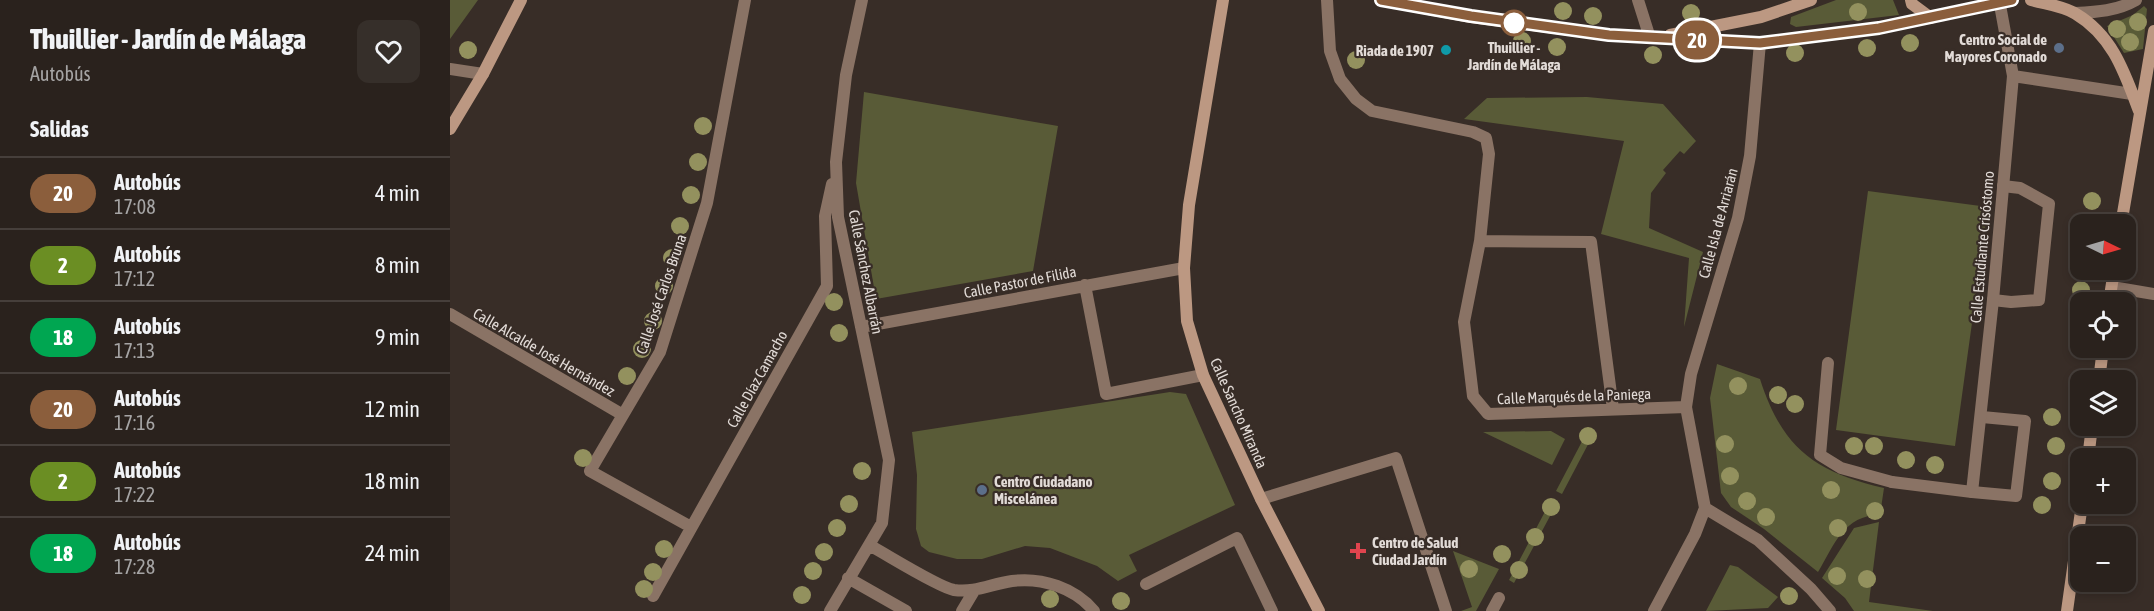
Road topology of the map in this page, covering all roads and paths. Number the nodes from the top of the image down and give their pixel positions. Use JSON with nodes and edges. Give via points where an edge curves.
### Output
{"nodes":[{"id":1,"x":521,"y":0,"type":"edge"},
{"id":2,"x":745,"y":0,"type":"edge"},
{"id":3,"x":862,"y":0,"type":"edge"},
{"id":4,"x":1224,"y":0,"type":"edge"},
{"id":5,"x":1327,"y":0,"type":"edge"},
{"id":6,"x":1381,"y":0,"type":"edge"},
{"id":7,"x":1638,"y":0,"type":"edge"},
{"id":8,"x":1811,"y":0,"type":"edge"},
{"id":9,"x":1911,"y":0,"type":"edge"},
{"id":10,"x":2031,"y":0,"type":"edge"},
{"id":11,"x":2136,"y":0,"type":"edge"},
{"id":12,"x":2006,"y":2,"type":"edge"},
{"id":13,"x":2075,"y":13,"type":"junction"},
{"id":14,"x":1931,"y":18,"type":"junction"},
{"id":15,"x":2154,"y":31,"type":"edge"},
{"id":16,"x":1650,"y":39,"type":"junction"},
{"id":17,"x":1760,"y":43,"type":"junction"},
{"id":18,"x":450,"y":69,"type":"edge"},
{"id":19,"x":483,"y":74,"type":"junction"},
{"id":20,"x":2013,"y":76,"type":"junction"},
{"id":21,"x":2132,"y":94,"type":"junction"},
{"id":22,"x":2139,"y":112,"type":"junction"},
{"id":23,"x":450,"y":129,"type":"edge"},
{"id":24,"x":836,"y":162,"type":"junction"},
{"id":25,"x":2003,"y":186,"type":"junction"},
{"id":26,"x":2123,"y":214,"type":"edge"},
{"id":27,"x":1480,"y":241,"type":"junction"},
{"id":28,"x":1184,"y":268,"type":"junction"},
{"id":29,"x":2113,"y":280,"type":"edge"},
{"id":30,"x":1086,"y":285,"type":"junction"},
{"id":31,"x":2112,"y":287,"type":"junction"},
{"id":32,"x":2111,"y":292,"type":"edge"},
{"id":33,"x":2154,"y":294,"type":"edge"},
{"id":34,"x":1993,"y":300,"type":"junction"},
{"id":35,"x":450,"y":314,"type":"edge"},
{"id":36,"x":861,"y":327,"type":"junction"},
{"id":37,"x":1828,"y":363,"type":"dead end"},
{"id":38,"x":1203,"y":375,"type":"junction"},
{"id":39,"x":1686,"y":407,"type":"junction"},
{"id":40,"x":1613,"y":409,"type":"junction"},
{"id":41,"x":624,"y":415,"type":"junction"},
{"id":42,"x":1982,"y":417,"type":"junction"},
{"id":43,"x":1972,"y":492,"type":"junction"},
{"id":44,"x":1260,"y":499,"type":"junction"},
{"id":45,"x":1705,"y":508,"type":"junction"},
{"id":46,"x":2081,"y":514,"type":"edge"},
{"id":47,"x":691,"y":527,"type":"junction"},
{"id":48,"x":869,"y":545,"type":"junction"},
{"id":49,"x":848,"y":578,"type":"junction"},
{"id":50,"x":1146,"y":584,"type":"dead end"},
{"id":51,"x":974,"y":591,"type":"junction"},
{"id":52,"x":653,"y":596,"type":"dead end"},
{"id":53,"x":1499,"y":598,"type":"dead end"},
{"id":54,"x":830,"y":611,"type":"edge"},
{"id":55,"x":906,"y":611,"type":"edge"},
{"id":56,"x":963,"y":611,"type":"edge"},
{"id":57,"x":1094,"y":611,"type":"edge"},
{"id":58,"x":1272,"y":611,"type":"edge"},
{"id":59,"x":1319,"y":611,"type":"edge"},
{"id":60,"x":1446,"y":611,"type":"edge"},
{"id":61,"x":1492,"y":611,"type":"edge"},
{"id":62,"x":1654,"y":611,"type":"edge"},
{"id":63,"x":1830,"y":611,"type":"edge"},
{"id":64,"x":2067,"y":611,"type":"edge"}],
"edges":[{"from":1,"to":19,"type":"street"},
{"from":2,"to":41,"type":"street","name":"Calle José Carlos Bruna","via":[[707,203],[660,352]]},
{"from":3,"to":24,"type":"street","name":"Calle Sánchez Albarrán","via":[[846,75]]},
{"from":4,"to":28,"type":"street","name":"Calle Sancho Miranda","via":[[1189,205]]},
{"from":5,"to":27,"type":"street","name":"Calle Marqués de la Paniega","via":[[1330,51],[1340,79],[1356,99],[1372,111],[1486,138],[1489,154]]},
{"from":6,"to":16,"type":"street"},
{"from":7,"to":16,"type":"street"},
{"from":8,"to":16,"type":"street","via":[[1761,17]]},
{"from":9,"to":14,"type":"street"},
{"from":10,"to":13,"type":"street"},
{"from":11,"to":13,"type":"street","via":[[2102,12]]},
{"from":12,"to":14,"type":"street"},
{"from":12,"to":20,"type":"street","name":"Calle Estudiante Crisóstomo"},
{"from":13,"to":21,"type":"street","via":[[2101,33],[2119,60]]},
{"from":14,"to":17,"type":"street"},
{"from":15,"to":22,"type":"street"},
{"from":16,"to":17,"type":"street"},
{"from":17,"to":39,"type":"street","name":"Calle Isla de Arriarán","via":[[1750,156],[1738,218],[1691,374]]},
{"from":18,"to":19,"type":"street"},
{"from":19,"to":23,"type":"street"},
{"from":20,"to":21,"type":"street"},
{"from":20,"to":25,"type":"street","name":"Calle Estudiante Crisóstomo"},
{"from":21,"to":22,"type":"street"},
{"from":22,"to":26,"type":"street"},
{"from":24,"to":36,"type":"street","name":"Calle Sánchez Albarrán","via":[[838,217]]},
{"from":24,"to":47,"type":"street","name":"Calle Díaz Camacho","via":[[825,216],[827,286]]},
{"from":25,"to":34,"type":"street","name":"Calle Estudiante Crisóstomo"},
{"from":25,"to":34,"type":"street","via":[[2020,188],[2049,204],[2039,300]]},
{"from":27,"to":40,"type":"street","via":[[1591,242]]},
{"from":27,"to":40,"type":"street","name":"Calle Marqués de la Paniega","via":[[1464,322],[1473,396],[1488,414]]},
{"from":28,"to":30,"type":"street","name":"Calle Pastor de Filida"},
{"from":28,"to":38,"type":"street","name":"Calle Sancho Miranda","via":[[1187,321]]},
{"from":29,"to":31,"type":"street"},
{"from":30,"to":36,"type":"street","name":"Calle Pastor de Filida"},
{"from":30,"to":38,"type":"street","via":[[1106,394]]},
{"from":31,"to":32,"type":"street"},
{"from":31,"to":33,"type":"street"},
{"from":34,"to":42,"type":"street","name":"Calle Estudiante Crisóstomo"},
{"from":35,"to":41,"type":"street","name":"Calle Alcalde José Hernández"},
{"from":36,"to":48,"type":"street","name":"Calle Sánchez Albarrán","via":[[889,460],[882,523]]},
{"from":37,"to":43,"type":"street","via":[[1820,455],[1841,468],[1892,482]]},
{"from":38,"to":44,"type":"street","name":"Calle Sancho Miranda"},
{"from":39,"to":40,"type":"street","name":"Calle Marqués de la Paniega"},
{"from":39,"to":45,"type":"street","name":"Calle Isla de Arriarán"},
{"from":41,"to":47,"type":"street","name":"Calle José Carlos Bruna","via":[[590,471]]},
{"from":42,"to":43,"type":"street","name":"Calle Estudiante Crisóstomo"},
{"from":42,"to":43,"type":"street","via":[[2025,421],[2016,496]]},
{"from":44,"to":59,"type":"street","name":"Calle Sancho Miranda"},
{"from":44,"to":60,"type":"street","via":[[1396,458]]},
{"from":45,"to":62,"type":"street"},
{"from":45,"to":63,"type":"street","via":[[1758,540]]},
{"from":46,"to":64,"type":"street"},
{"from":47,"to":52,"type":"street","name":"Calle Díaz Camacho"},
{"from":48,"to":49,"type":"street","name":"Calle Sánchez Albarrán"},
{"from":48,"to":51,"type":"street","via":[[951,590]]},
{"from":49,"to":54,"type":"street","name":"Calle Sánchez Albarrán"},
{"from":49,"to":55,"type":"street"},
{"from":50,"to":58,"type":"street","via":[[1237,538]]},
{"from":51,"to":56,"type":"street"},
{"from":51,"to":57,"type":"street","via":[[1013,581],[1051,583],[1084,598]]},
{"from":53,"to":61,"type":"street"}]}
